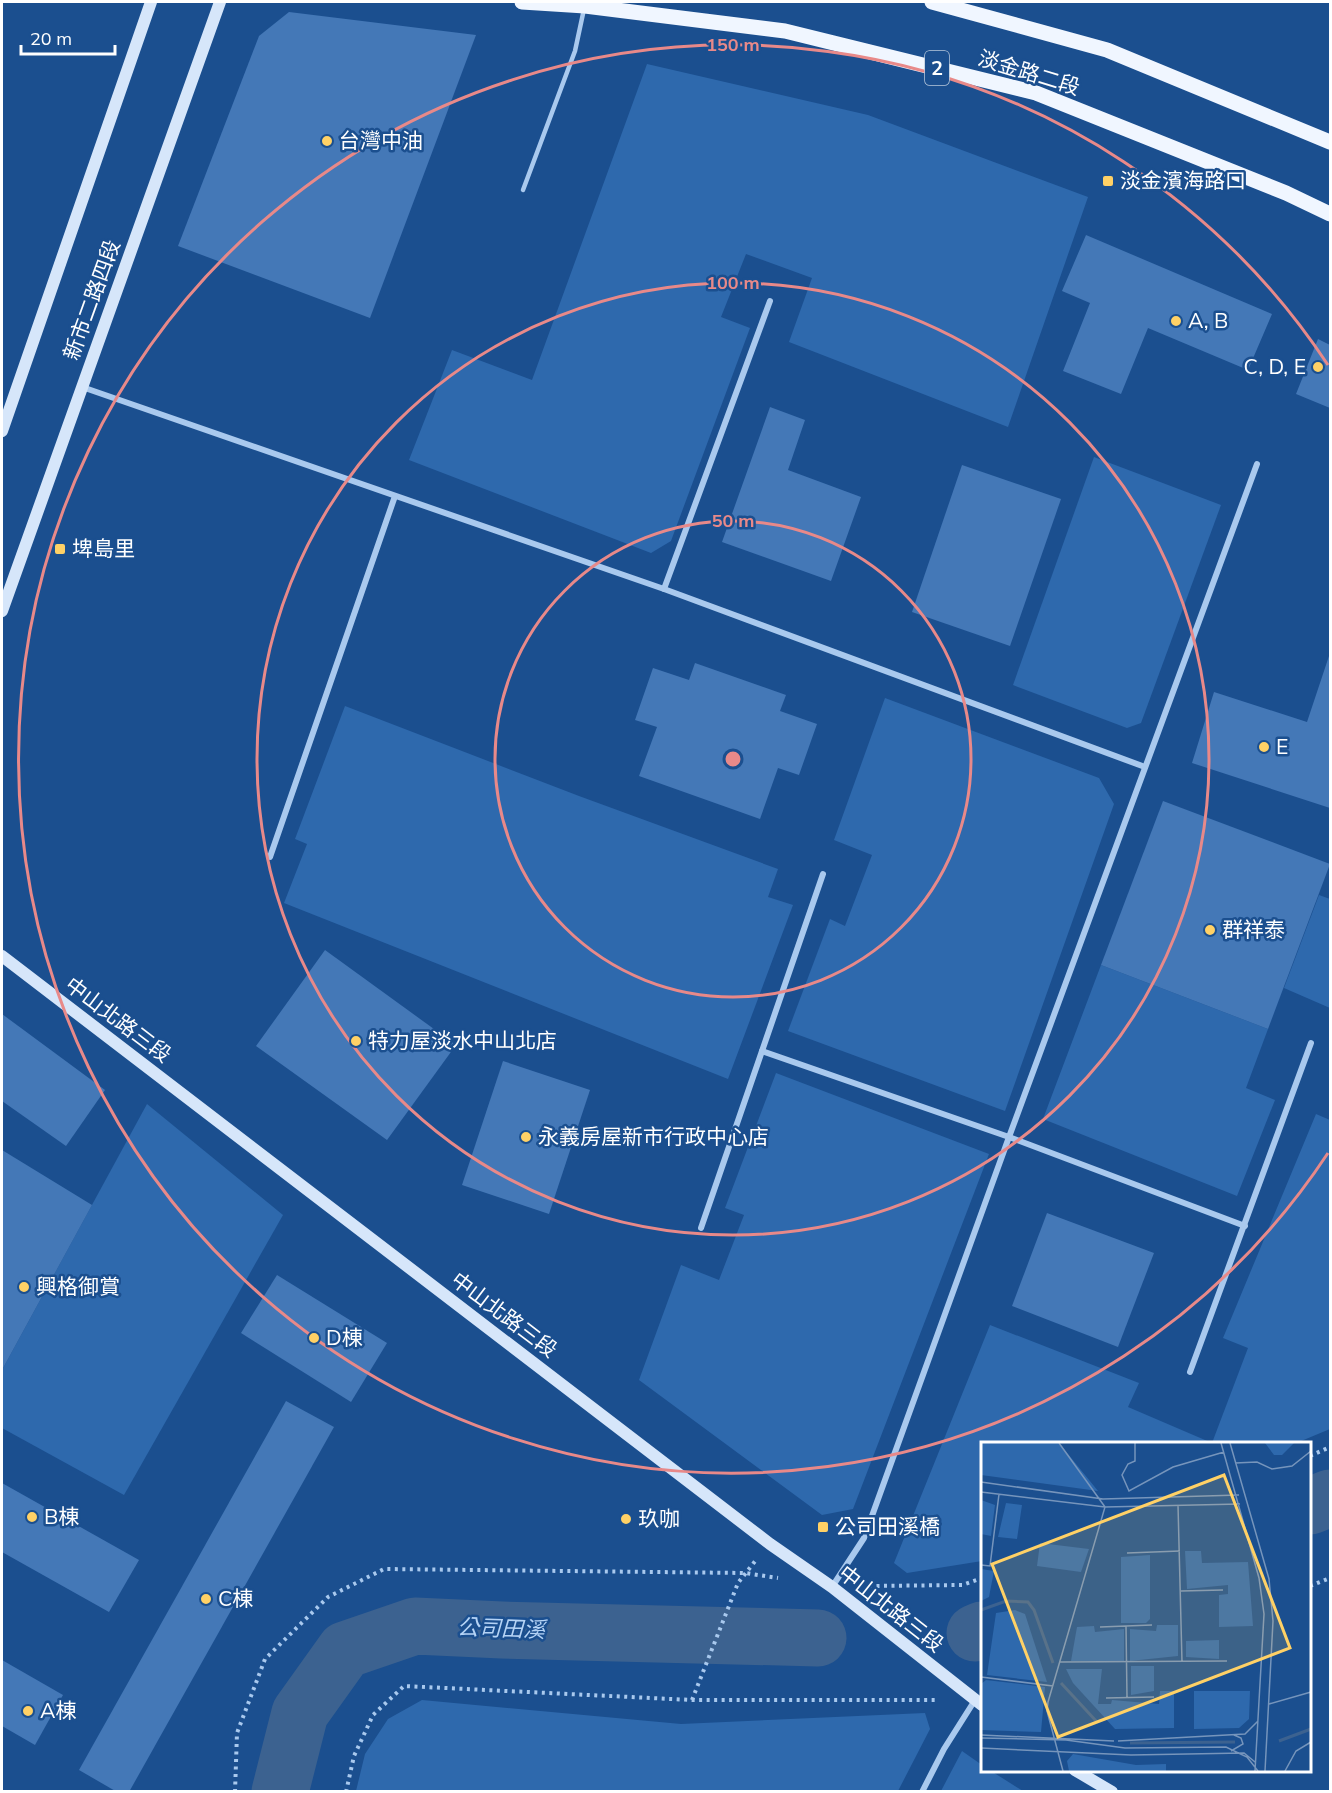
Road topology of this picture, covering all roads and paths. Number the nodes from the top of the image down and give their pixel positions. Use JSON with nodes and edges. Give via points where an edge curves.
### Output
{"nodes":[{"id":1,"x":151,"y":2,"type":"edge"},
{"id":2,"x":220,"y":2,"type":"edge"},
{"id":3,"x":522,"y":2,"type":"edge"},
{"id":4,"x":932,"y":2,"type":"edge"},
{"id":5,"x":585,"y":6,"type":"junction"},
{"id":6,"x":1330,"y":142,"type":"edge"},
{"id":7,"x":523,"y":190,"type":"dead end"},
{"id":8,"x":1330,"y":214,"type":"edge"},
{"id":9,"x":770,"y":301,"type":"dead end"},
{"id":10,"x":82,"y":387,"type":"junction"},
{"id":11,"x":2,"y":431,"type":"edge"},
{"id":12,"x":1257,"y":464,"type":"dead end"},
{"id":13,"x":395,"y":496,"type":"junction"},
{"id":14,"x":664,"y":589,"type":"junction"},
{"id":15,"x":2,"y":611,"type":"edge"},
{"id":16,"x":1144,"y":767,"type":"junction"},
{"id":17,"x":270,"y":857,"type":"dead end"},
{"id":18,"x":823,"y":874,"type":"dead end"},
{"id":19,"x":2,"y":956,"type":"edge"},
{"id":20,"x":1311,"y":1043,"type":"dead end"},
{"id":21,"x":762,"y":1051,"type":"junction"},
{"id":22,"x":1009,"y":1137,"type":"junction"},
{"id":23,"x":1245,"y":1226,"type":"junction"},
{"id":24,"x":701,"y":1228,"type":"dead end"},
{"id":25,"x":1190,"y":1372,"type":"dead end"},
{"id":26,"x":1330,"y":1447,"type":"edge"},
{"id":27,"x":1311,"y":1456,"type":"edge"},
{"id":28,"x":770,"y":1544,"type":"junction"},
{"id":29,"x":745,"y":1573,"type":"junction"},
{"id":30,"x":981,"y":1578,"type":"edge"},
{"id":31,"x":1330,"y":1578,"type":"edge"},
{"id":32,"x":789,"y":1580,"type":"dead end"},
{"id":33,"x":1311,"y":1586,"type":"edge"},
{"id":34,"x":832,"y":1587,"type":"junction"},
{"id":35,"x":692,"y":1700,"type":"junction"},
{"id":36,"x":979,"y":1703,"type":"edge"},
{"id":37,"x":1079,"y":1772,"type":"edge"},
{"id":38,"x":236,"y":1791,"type":"edge"},
{"id":39,"x":346,"y":1791,"type":"edge"},
{"id":40,"x":922,"y":1791,"type":"edge"},
{"id":41,"x":1112,"y":1791,"type":"edge"}],
"edges":[{"from":1,"to":11,"type":"street","name":"新市二路四段"},
{"from":2,"to":10,"type":"street","name":"新市二路四段"},
{"from":3,"to":5,"type":"main road","name":"淡金路二段","number":"2"},
{"from":4,"to":6,"type":"main road","name":"淡金路二段","via":[[1107,50]]},
{"from":5,"to":7,"type":"lane","via":[[574,51]]},
{"from":5,"to":8,"type":"main road","name":"淡金路二段","number":"2","via":[[785,31],[1036,93]]},
{"from":9,"to":14,"type":"street"},
{"from":10,"to":13,"type":"street"},
{"from":10,"to":15,"type":"street","name":"新市二路四段"},
{"from":12,"to":16,"type":"street"},
{"from":13,"to":14,"type":"street"},
{"from":13,"to":17,"type":"street"},
{"from":14,"to":16,"type":"street"},
{"from":16,"to":22,"type":"street"},
{"from":18,"to":21,"type":"street"},
{"from":19,"to":28,"type":"street","name":"中山北路三段"},
{"from":20,"to":23,"type":"street"},
{"from":21,"to":22,"type":"street"},
{"from":21,"to":24,"type":"street"},
{"from":22,"to":23,"type":"street"},
{"from":22,"to":34,"type":"street","via":[[864,1538]]},
{"from":23,"to":25,"type":"street"},
{"from":26,"to":27,"type":"path"},
{"from":28,"to":29,"type":"path"},
{"from":28,"to":34,"type":"street","name":"中山北路三段"},
{"from":29,"to":32,"type":"path"},
{"from":29,"to":35,"type":"path"},
{"from":29,"to":38,"type":"path","via":[[384,1569],[328,1597],[265,1659],[237,1733]]},
{"from":30,"to":34,"type":"path","via":[[962,1585]]},
{"from":31,"to":33,"type":"path"},
{"from":34,"to":36,"type":"street","name":"中山北路三段"},
{"from":35,"to":36,"type":"path"},
{"from":35,"to":39,"type":"path","via":[[404,1686],[373,1715],[354,1756]]},
{"from":36,"to":40,"type":"street","via":[[944,1749]]},
{"from":37,"to":41,"type":"street"}]}
